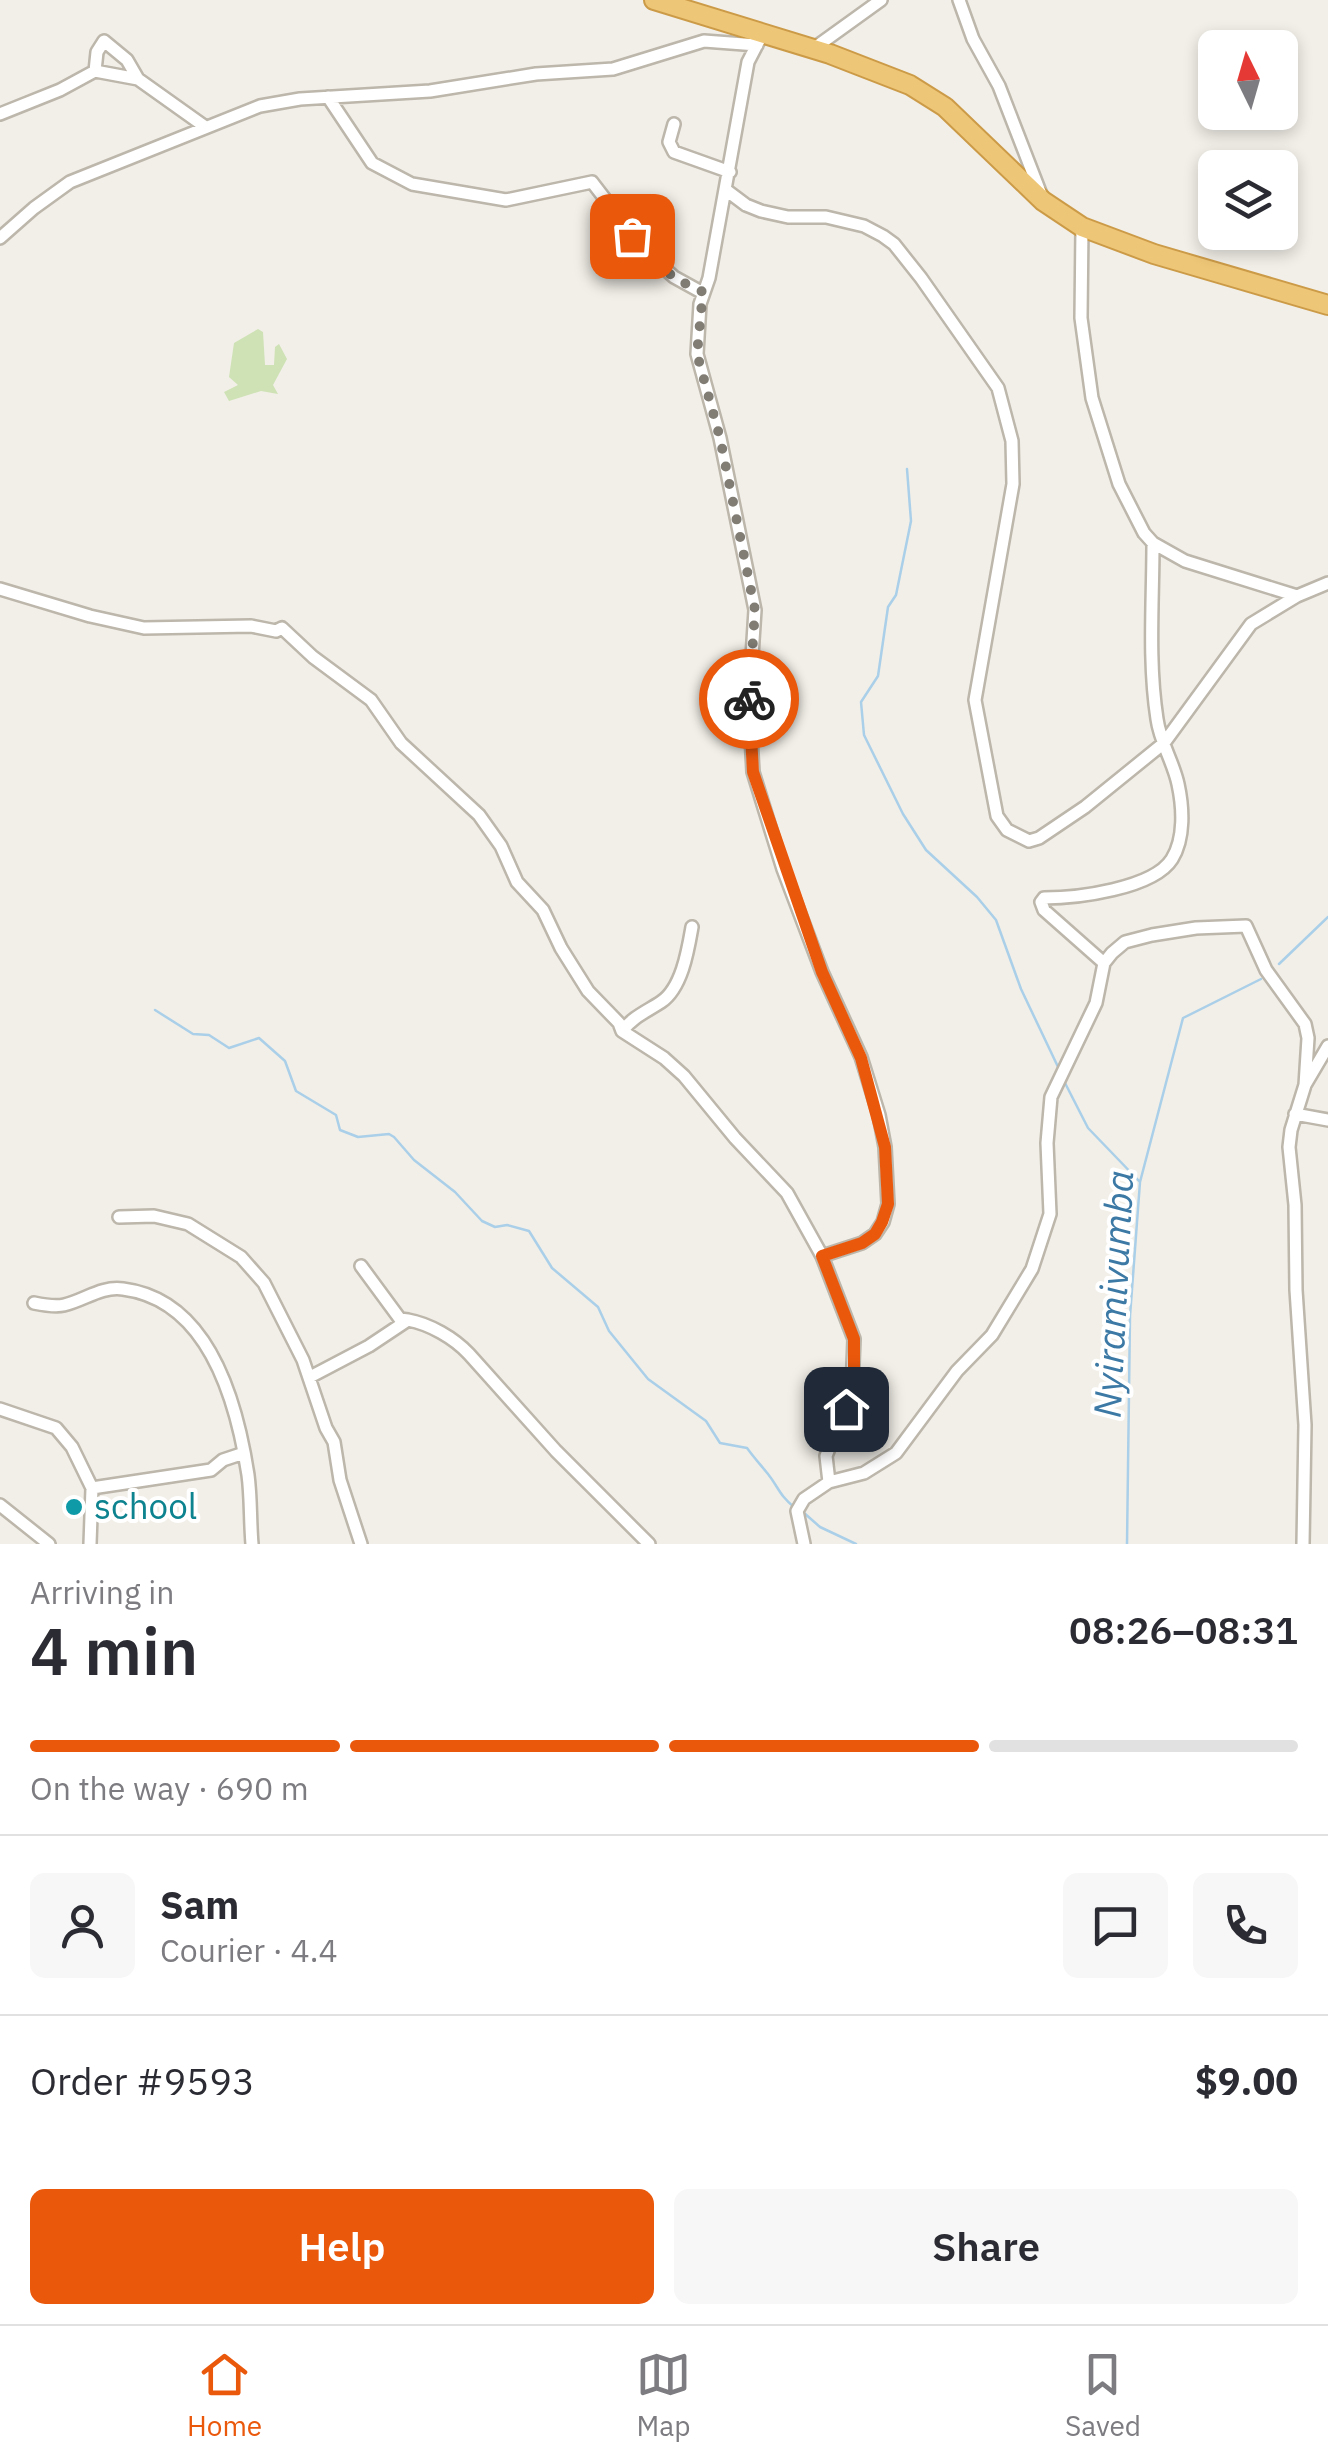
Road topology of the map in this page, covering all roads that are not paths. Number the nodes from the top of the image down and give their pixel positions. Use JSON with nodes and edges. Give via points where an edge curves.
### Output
{"nodes":[{"id":1,"x":654,"y":0,"type":"edge"},
{"id":2,"x":881,"y":0,"type":"edge"},
{"id":3,"x":958,"y":0,"type":"edge"},
{"id":4,"x":690,"y":5,"type":"edge"},
{"id":5,"x":760,"y":39,"type":"junction"},
{"id":6,"x":813,"y":48,"type":"junction"},
{"id":7,"x":95,"y":71,"type":"junction"},
{"id":8,"x":138,"y":79,"type":"junction"},
{"id":9,"x":328,"y":97,"type":"junction"},
{"id":10,"x":0,"y":114,"type":"edge"},
{"id":11,"x":674,"y":124,"type":"dead end"},
{"id":12,"x":204,"y":126,"type":"junction"},
{"id":13,"x":730,"y":172,"type":"junction"},
{"id":14,"x":726,"y":190,"type":"junction"},
{"id":15,"x":1043,"y":201,"type":"junction"},
{"id":16,"x":1082,"y":228,"type":"junction"},
{"id":17,"x":0,"y":238,"type":"edge"},
{"id":18,"x":703,"y":292,"type":"junction"},
{"id":19,"x":1328,"y":305,"type":"edge"},
{"id":20,"x":1154,"y":544,"type":"junction"},
{"id":21,"x":1328,"y":582,"type":"edge"},
{"id":22,"x":0,"y":589,"type":"edge"},
{"id":23,"x":1297,"y":596,"type":"junction"},
{"id":24,"x":1164,"y":743,"type":"junction"},
{"id":25,"x":692,"y":927,"type":"dead end"},
{"id":26,"x":1104,"y":964,"type":"junction"},
{"id":27,"x":622,"y":1031,"type":"junction"},
{"id":28,"x":1328,"y":1046,"type":"edge"},
{"id":29,"x":1305,"y":1085,"type":"junction"},
{"id":30,"x":1295,"y":1114,"type":"junction"},
{"id":31,"x":1328,"y":1120,"type":"edge"},
{"id":32,"x":119,"y":1217,"type":"dead end"},
{"id":33,"x":822,"y":1256,"type":"junction"},
{"id":34,"x":361,"y":1266,"type":"dead end"},
{"id":35,"x":34,"y":1303,"type":"dead end"},
{"id":36,"x":408,"y":1320,"type":"junction"},
{"id":37,"x":310,"y":1377,"type":"junction"},
{"id":38,"x":0,"y":1409,"type":"edge"},
{"id":39,"x":244,"y":1454,"type":"junction"},
{"id":40,"x":829,"y":1482,"type":"junction"},
{"id":41,"x":92,"y":1488,"type":"junction"},
{"id":42,"x":0,"y":1505,"type":"edge"},
{"id":43,"x":49,"y":1544,"type":"edge"},
{"id":44,"x":90,"y":1544,"type":"edge"},
{"id":45,"x":252,"y":1544,"type":"edge"},
{"id":46,"x":361,"y":1544,"type":"edge"},
{"id":47,"x":649,"y":1544,"type":"edge"},
{"id":48,"x":804,"y":1544,"type":"edge"},
{"id":49,"x":1303,"y":1544,"type":"edge"}],
"edges":[{"from":1,"to":4,"type":"highway"},
{"from":2,"to":6,"type":"street"},
{"from":3,"to":15,"type":"street","via":[[1000,86]]},
{"from":4,"to":5,"type":"highway"},
{"from":5,"to":6,"type":"highway"},
{"from":5,"to":9,"type":"street","via":[[704,40],[613,69]]},
{"from":5,"to":13,"type":"street","via":[[748,62]]},
{"from":6,"to":15,"type":"highway","via":[[927,94]]},
{"from":7,"to":8,"type":"street"},
{"from":7,"to":8,"type":"street","via":[[104,41]]},
{"from":7,"to":10,"type":"street"},
{"from":8,"to":12,"type":"street"},
{"from":9,"to":12,"type":"street","via":[[260,106]]},
{"from":9,"to":18,"type":"street","via":[[372,163],[412,184],[506,200],[592,182],[645,251],[674,278]]},
{"from":11,"to":13,"type":"street","via":[[674,152]]},
{"from":12,"to":17,"type":"street","via":[[70,182]]},
{"from":13,"to":14,"type":"street"},
{"from":14,"to":18,"type":"street"},
{"from":14,"to":24,"type":"street","via":[[761,211],[826,217],[883,236],[998,388],[1012,442],[1013,484],[975,700],[1004,828],[1024,840],[1039,838]]},
{"from":15,"to":16,"type":"highway"},
{"from":16,"to":19,"type":"highway"},
{"from":16,"to":20,"type":"street","via":[[1081,318],[1092,398],[1119,484]]},
{"from":18,"to":33,"type":"street","via":[[697,354],[755,610],[753,772],[822,972],[861,1058],[885,1147],[888,1204],[882,1222],[862,1243]]},
{"from":20,"to":23,"type":"street","via":[[1185,561]]},
{"from":20,"to":24,"type":"street","via":[[1154,698]]},
{"from":21,"to":23,"type":"street"},
{"from":22,"to":27,"type":"street","via":[[144,628],[282,628],[371,700],[401,744],[478,816],[517,882],[543,910],[577,975]]},
{"from":23,"to":24,"type":"street","via":[[1251,624]]},
{"from":24,"to":26,"type":"street","via":[[1181,800],[1172,858],[1148,876],[1107,891],[1040,902]]},
{"from":25,"to":27,"type":"street","via":[[672,991]]},
{"from":26,"to":29,"type":"street","via":[[1135,938],[1246,926],[1266,970],[1305,1024]]},
{"from":26,"to":40,"type":"street","via":[[1096,1003],[1051,1098],[1051,1203],[1032,1268],[992,1335],[956,1371],[896,1453],[864,1473]]},
{"from":27,"to":33,"type":"street","via":[[684,1076],[779,1182]]},
{"from":28,"to":29,"type":"street"},
{"from":29,"to":30,"type":"street"},
{"from":30,"to":31,"type":"street"},
{"from":30,"to":49,"type":"street","via":[[1289,1147],[1305,1425]]},
{"from":32,"to":37,"type":"street","via":[[188,1224],[242,1257],[264,1283]]},
{"from":33,"to":40,"type":"street","via":[[854,1339],[852,1390],[826,1456]]},
{"from":34,"to":36,"type":"street","via":[[400,1319]]},
{"from":35,"to":39,"type":"street","via":[[59,1306],[123,1289],[178,1312],[222,1377]]},
{"from":36,"to":37,"type":"street"},
{"from":36,"to":47,"type":"street","via":[[460,1344]]},
{"from":37,"to":46,"type":"street"},
{"from":38,"to":41,"type":"street","via":[[56,1428]]},
{"from":39,"to":41,"type":"street","via":[[212,1470]]},
{"from":39,"to":45,"type":"street"},
{"from":40,"to":48,"type":"street","via":[[797,1512]]},
{"from":41,"to":44,"type":"street"},
{"from":42,"to":43,"type":"street"}]}
